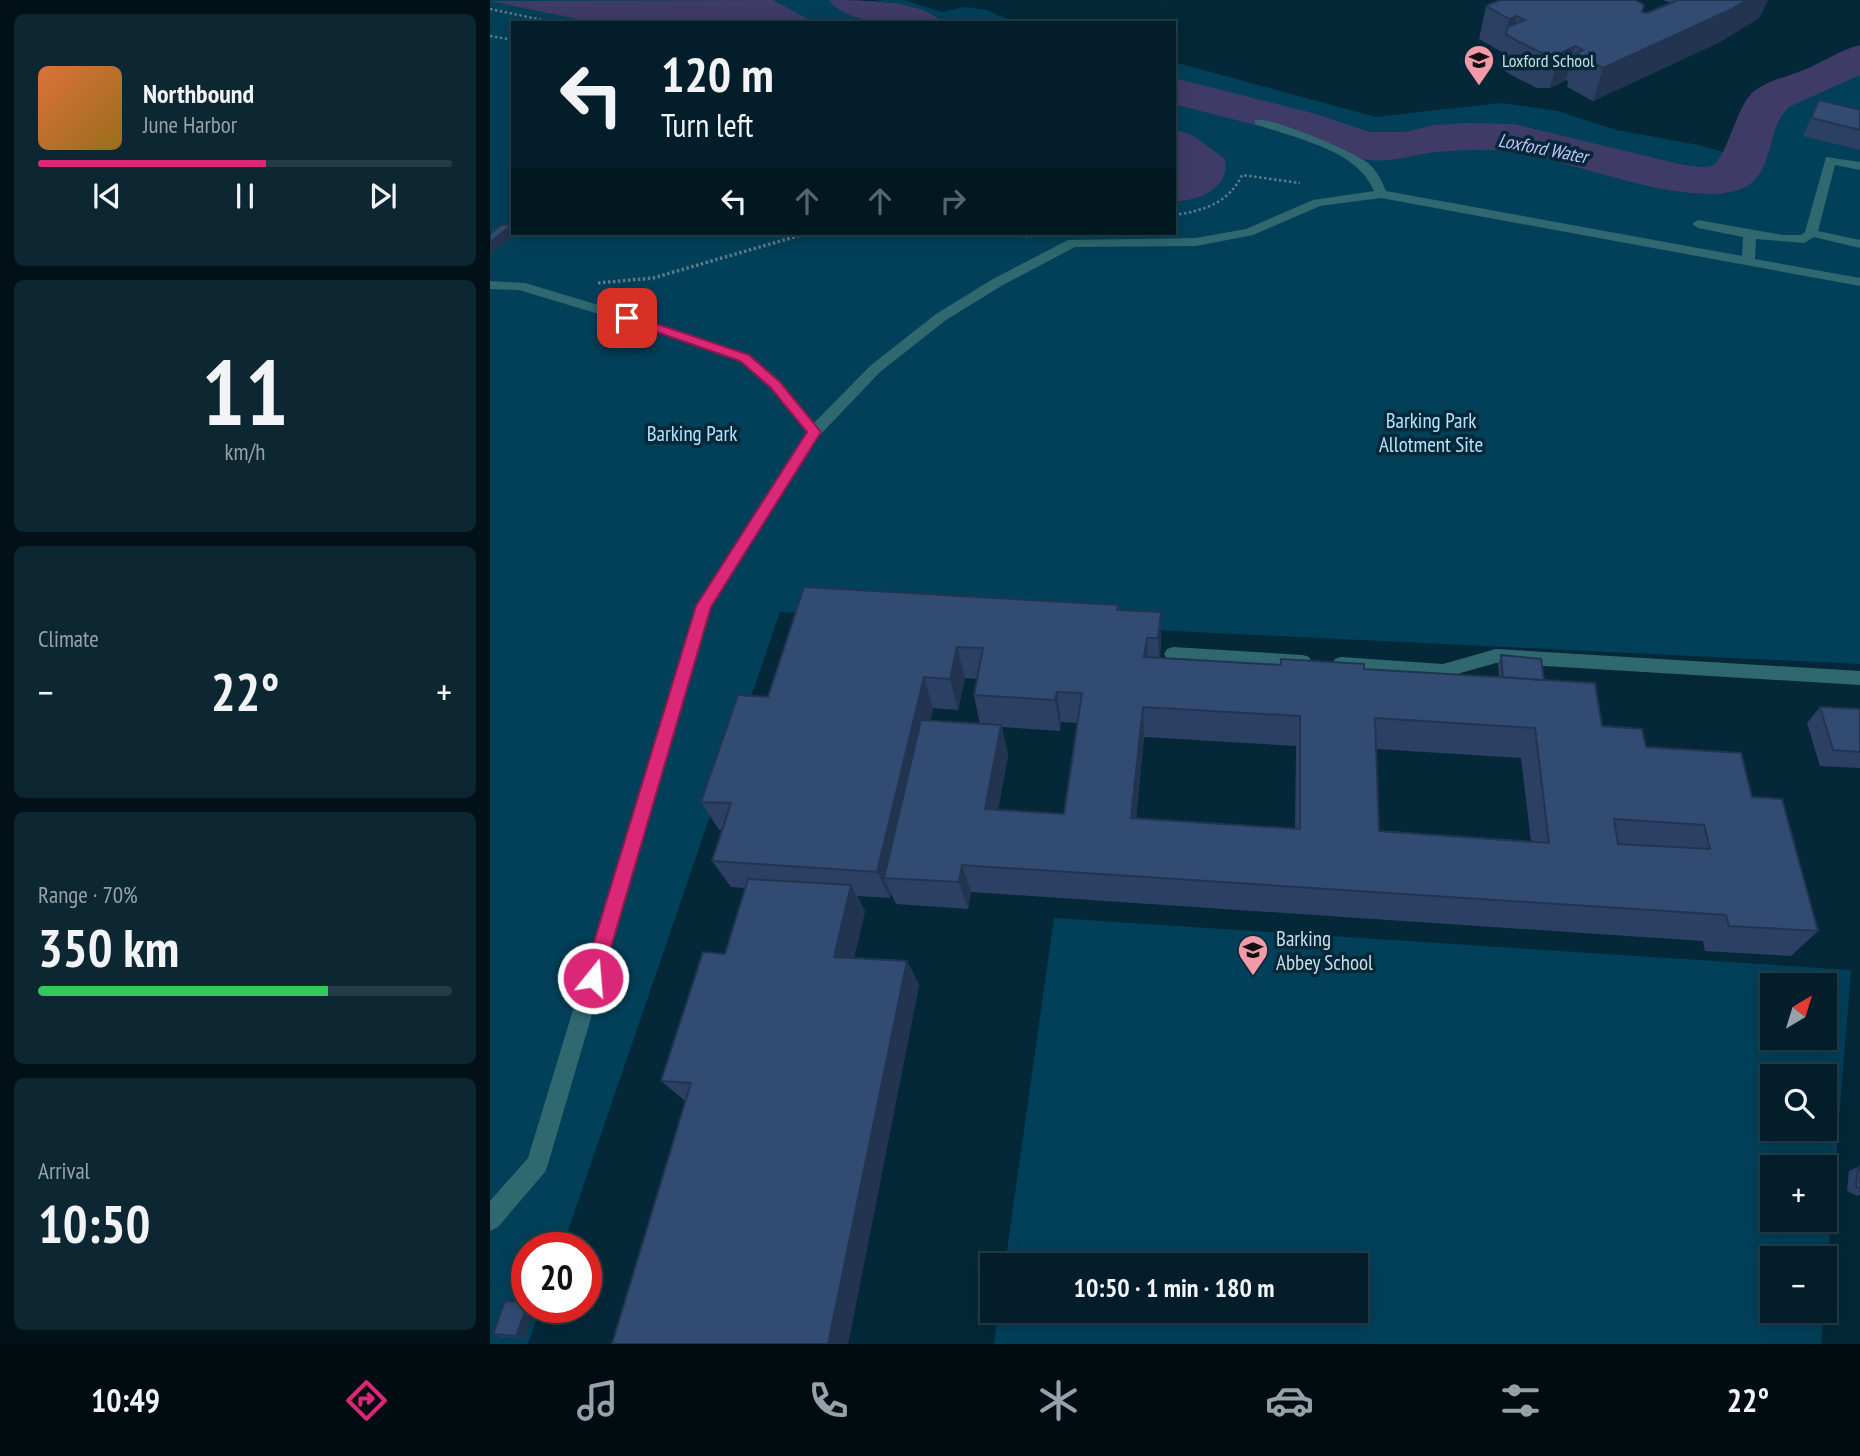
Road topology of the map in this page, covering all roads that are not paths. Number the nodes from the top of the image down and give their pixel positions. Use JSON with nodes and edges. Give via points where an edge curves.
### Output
{"nodes":[{"id":1,"x":1259,"y":122,"type":"dead end"},
{"id":2,"x":1860,"y":166,"type":"edge"},
{"id":3,"x":1381,"y":194,"type":"junction"},
{"id":4,"x":1698,"y":224,"type":"dead end"},
{"id":5,"x":1750,"y":233,"type":"junction"},
{"id":6,"x":1811,"y":233,"type":"junction"},
{"id":7,"x":1860,"y":244,"type":"edge"},
{"id":8,"x":1748,"y":262,"type":"junction"},
{"id":9,"x":1860,"y":282,"type":"edge"},
{"id":10,"x":490,"y":285,"type":"edge"},
{"id":11,"x":814,"y":432,"type":"junction"},
{"id":12,"x":1173,"y":654,"type":"dead end"},
{"id":13,"x":1860,"y":678,"type":"edge"},
{"id":14,"x":490,"y":1219,"type":"edge"}],
"edges":[{"from":1,"to":3,"type":"lane","via":[[1354,160],[1372,173]]},
{"from":2,"to":6,"type":"lane","via":[[1830,160]]},
{"from":3,"to":8,"type":"lane"},
{"from":3,"to":11,"type":"lane","via":[[1317,202],[1249,232],[1196,242],[1073,243],[941,317],[876,369]]},
{"from":4,"to":5,"type":"lane"},
{"from":5,"to":6,"type":"lane","via":[[1793,239]]},
{"from":5,"to":8,"type":"lane"},
{"from":6,"to":7,"type":"lane"},
{"from":8,"to":9,"type":"lane"},
{"from":10,"to":11,"type":"lane","via":[[520,286],[745,358],[776,385]]},
{"from":11,"to":14,"type":"lane","via":[[704,606],[537,1164]]},
{"from":12,"to":13,"type":"lane","via":[[1443,671],[1496,656]]}]}
